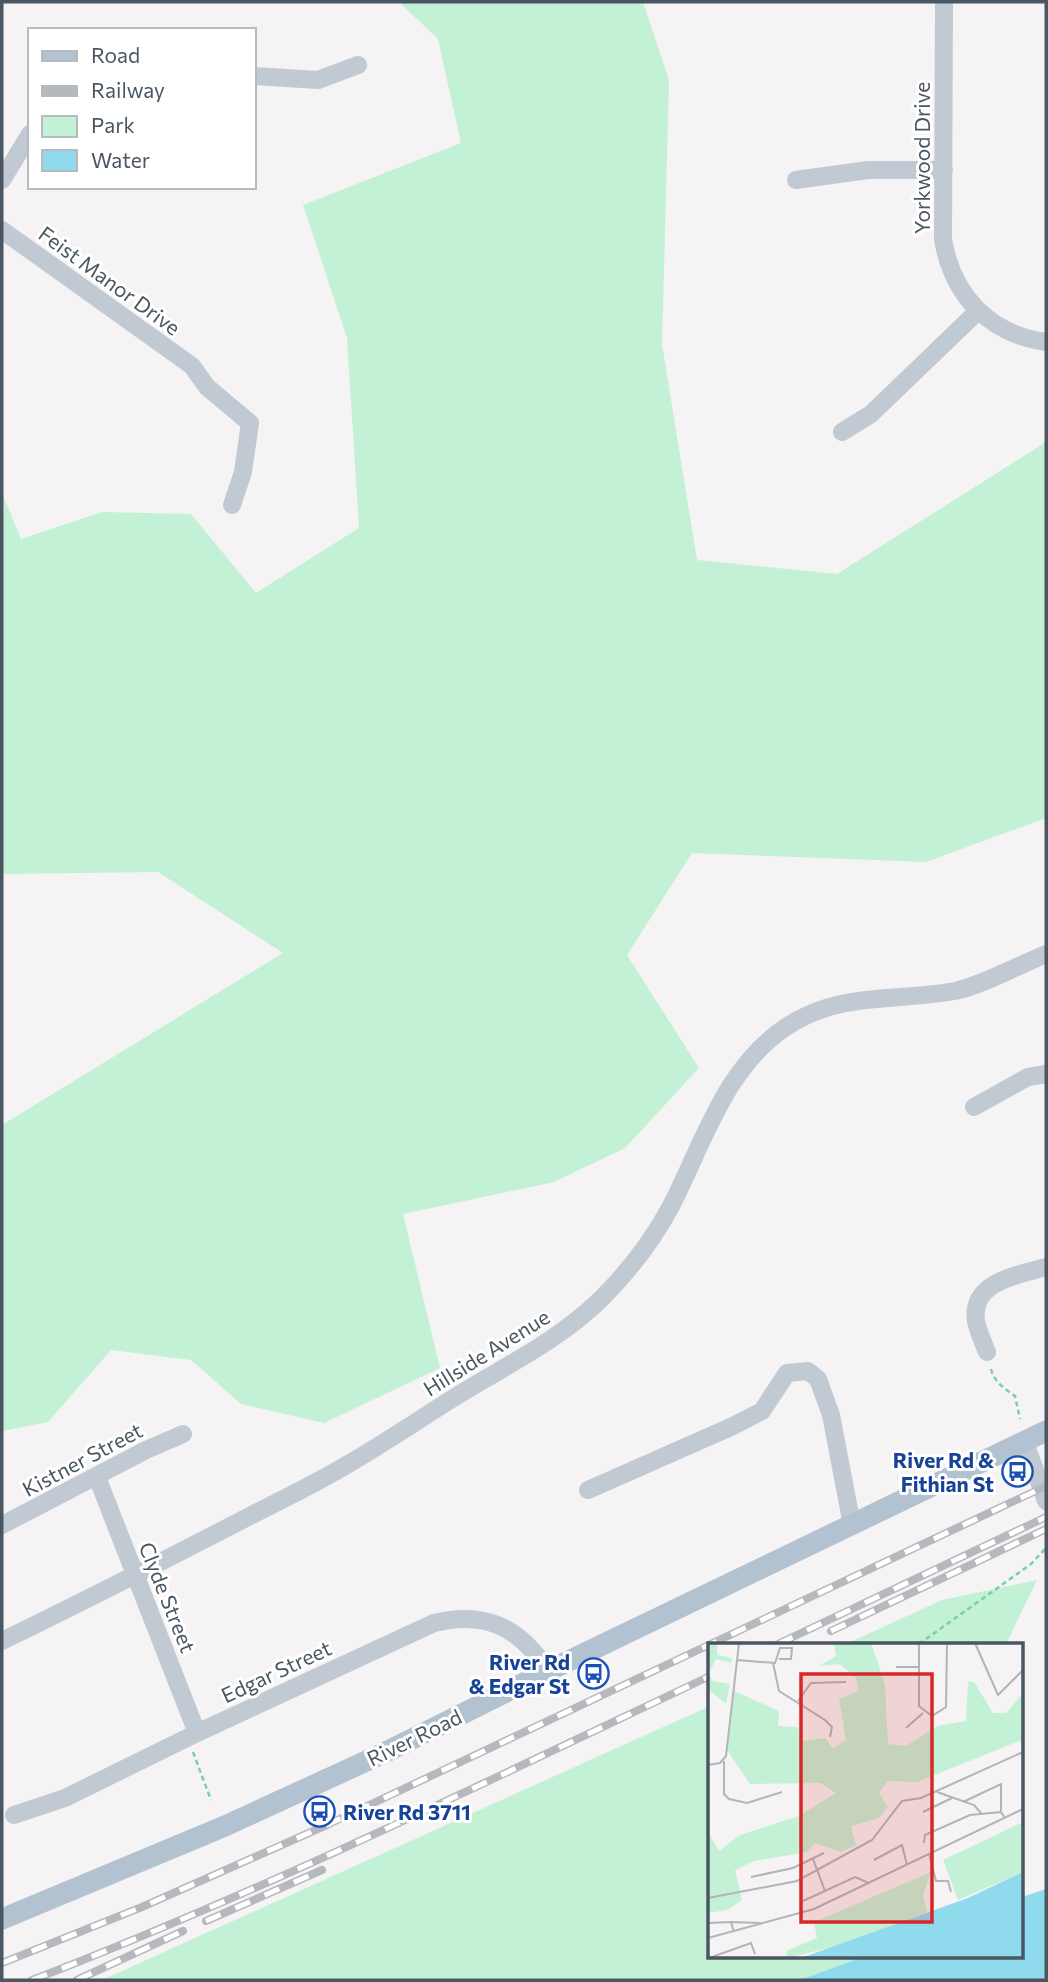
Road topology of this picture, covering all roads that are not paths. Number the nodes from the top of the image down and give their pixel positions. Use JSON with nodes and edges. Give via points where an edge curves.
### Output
{"nodes":[{"id":1,"x":944,"y":2,"type":"edge"},
{"id":2,"x":358,"y":65,"type":"dead end"},
{"id":3,"x":256,"y":76,"type":"edge"},
{"id":4,"x":28,"y":137,"type":"edge"},
{"id":5,"x":944,"y":170,"type":"junction"},
{"id":6,"x":2,"y":180,"type":"edge"},
{"id":7,"x":796,"y":180,"type":"dead end"},
{"id":8,"x":2,"y":230,"type":"edge"},
{"id":9,"x":978,"y":311,"type":"junction"},
{"id":10,"x":1046,"y":342,"type":"edge"},
{"id":11,"x":842,"y":432,"type":"dead end"},
{"id":12,"x":232,"y":505,"type":"dead end"},
{"id":13,"x":1046,"y":954,"type":"edge"},
{"id":14,"x":1046,"y":1074,"type":"edge"},
{"id":15,"x":974,"y":1107,"type":"dead end"},
{"id":16,"x":1046,"y":1267,"type":"edge"},
{"id":17,"x":987,"y":1352,"type":"road end"},
{"id":18,"x":1046,"y":1432,"type":"edge"},
{"id":19,"x":183,"y":1434,"type":"dead end"},
{"id":20,"x":1025,"y":1442,"type":"junction"},
{"id":21,"x":97,"y":1477,"type":"junction"},
{"id":22,"x":588,"y":1490,"type":"dead end"},
{"id":23,"x":1046,"y":1501,"type":"edge"},
{"id":24,"x":2,"y":1525,"type":"edge"},
{"id":25,"x":852,"y":1525,"type":"junction"},
{"id":26,"x":135,"y":1576,"type":"junction"},
{"id":27,"x":2,"y":1641,"type":"edge"},
{"id":28,"x":548,"y":1671,"type":"junction"},
{"id":29,"x":197,"y":1733,"type":"junction"},
{"id":30,"x":14,"y":1815,"type":"dead end"},
{"id":31,"x":2,"y":1919,"type":"edge"}],
"edges":[{"from":1,"to":5,"type":"street","name":"Yorkwood Drive"},
{"from":2,"to":3,"type":"street","via":[[318,80]]},
{"from":4,"to":6,"type":"street"},
{"from":5,"to":7,"type":"street","via":[[868,170]]},
{"from":5,"to":9,"type":"street","name":"Yorkwood Drive","via":[[946,255],[954,278]]},
{"from":8,"to":12,"type":"street","name":"Feist Manor Drive","via":[[192,366],[207,387],[250,423],[243,472]]},
{"from":9,"to":10,"type":"street","name":"Yorkwood Drive","via":[[1017,336]]},
{"from":9,"to":11,"type":"street","via":[[871,414]]},
{"from":13,"to":26,"type":"street","name":"Hillside Avenue","via":[[960,990],[849,1001],[816,1011],[785,1028],[750,1058],[731,1083],[650,1241],[608,1291],[570,1326],[349,1464]]},
{"from":14,"to":15,"type":"street","via":[[1028,1077]]},
{"from":16,"to":17,"type":"street","via":[[1004,1279],[983,1295],[976,1321]]},
{"from":18,"to":20,"type":"main road","name":"River Road"},
{"from":19,"to":21,"type":"street","name":"Kistner Street"},
{"from":20,"to":23,"type":"street"},
{"from":20,"to":25,"type":"main road","name":"River Road"},
{"from":21,"to":24,"type":"street","name":"Kistner Street"},
{"from":21,"to":26,"type":"street","name":"Clyde Street"},
{"from":22,"to":25,"type":"street","via":[[762,1411],[788,1373],[808,1371],[818,1378],[831,1415]]},
{"from":25,"to":28,"type":"main road","name":"River Road"},
{"from":26,"to":27,"type":"street","name":"Hillside Avenue"},
{"from":26,"to":29,"type":"street","name":"Clyde Street"},
{"from":28,"to":29,"type":"street","name":"Edgar Street","via":[[535,1651],[511,1631],[481,1620],[450,1619]]},
{"from":28,"to":31,"type":"main road","name":"River Road","via":[[225,1826]]},
{"from":29,"to":30,"type":"street","name":"Edgar Street","via":[[65,1798]]}]}
